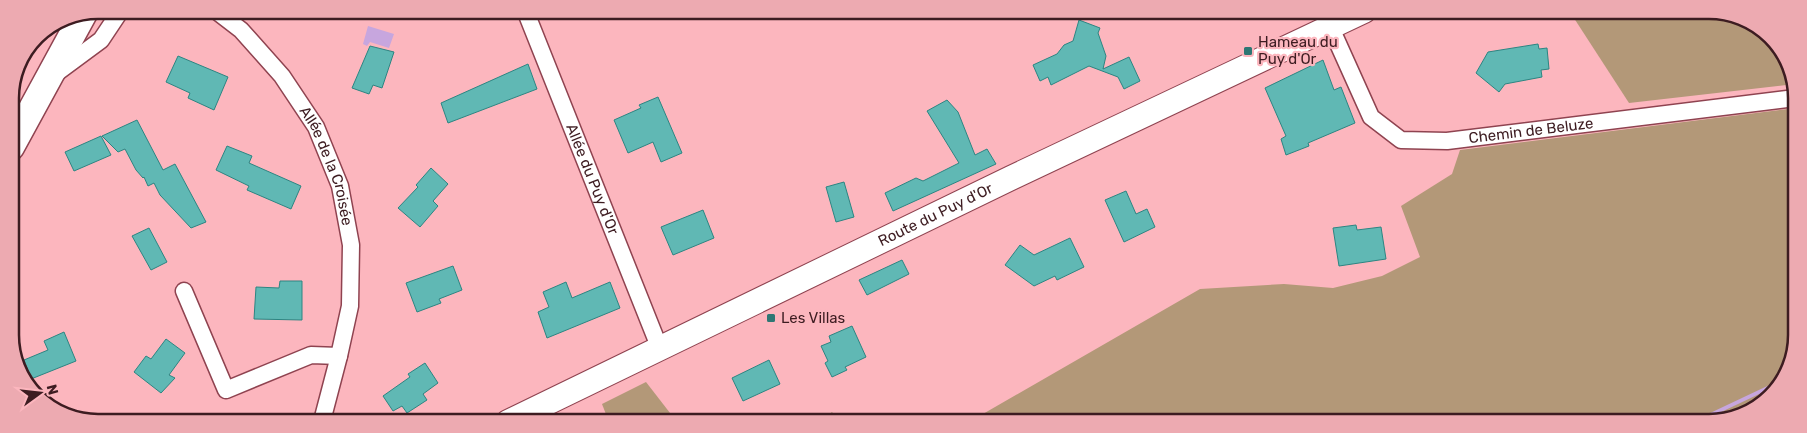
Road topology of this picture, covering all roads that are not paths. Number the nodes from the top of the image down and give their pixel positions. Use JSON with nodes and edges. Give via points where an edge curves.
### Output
{"nodes":[{"id":1,"x":116,"y":19,"type":"edge"},
{"id":2,"x":227,"y":19,"type":"edge"},
{"id":3,"x":529,"y":19,"type":"edge"},
{"id":4,"x":1348,"y":19,"type":"edge"},
{"id":5,"x":80,"y":21,"type":"edge"},
{"id":6,"x":1331,"y":28,"type":"junction"},
{"id":7,"x":47,"y":80,"type":"junction"},
{"id":8,"x":1788,"y":99,"type":"edge"},
{"id":9,"x":19,"y":131,"type":"edge"},
{"id":10,"x":184,"y":291,"type":"dead end"},
{"id":11,"x":660,"y":349,"type":"junction"},
{"id":12,"x":339,"y":356,"type":"junction"},
{"id":13,"x":324,"y":414,"type":"edge"},
{"id":14,"x":525,"y":414,"type":"edge"}],
"edges":[{"from":1,"to":7,"type":"street","via":[[101,40]]},
{"from":2,"to":12,"type":"street","name":"Allée de la Croisée","via":[[241,30],[282,76],[316,127],[340,186],[352,246],[350,306]]},
{"from":3,"to":11,"type":"street","name":"Allée du Puy d'Or"},
{"from":4,"to":6,"type":"main road","name":"Route du Puy d'Or"},
{"from":5,"to":7,"type":"main road"},
{"from":6,"to":8,"type":"street","name":"Chemin de Beluze","via":[[1371,117],[1401,140],[1448,141]]},
{"from":6,"to":11,"type":"main road","name":"Route du Puy d'Or","via":[[1011,178]]},
{"from":7,"to":9,"type":"main road"},
{"from":10,"to":12,"type":"street","via":[[226,390],[311,355]]},
{"from":11,"to":14,"type":"main road","name":"Route du Puy d'Or"},
{"from":12,"to":13,"type":"street","name":"Allée de la Croisée"}]}
